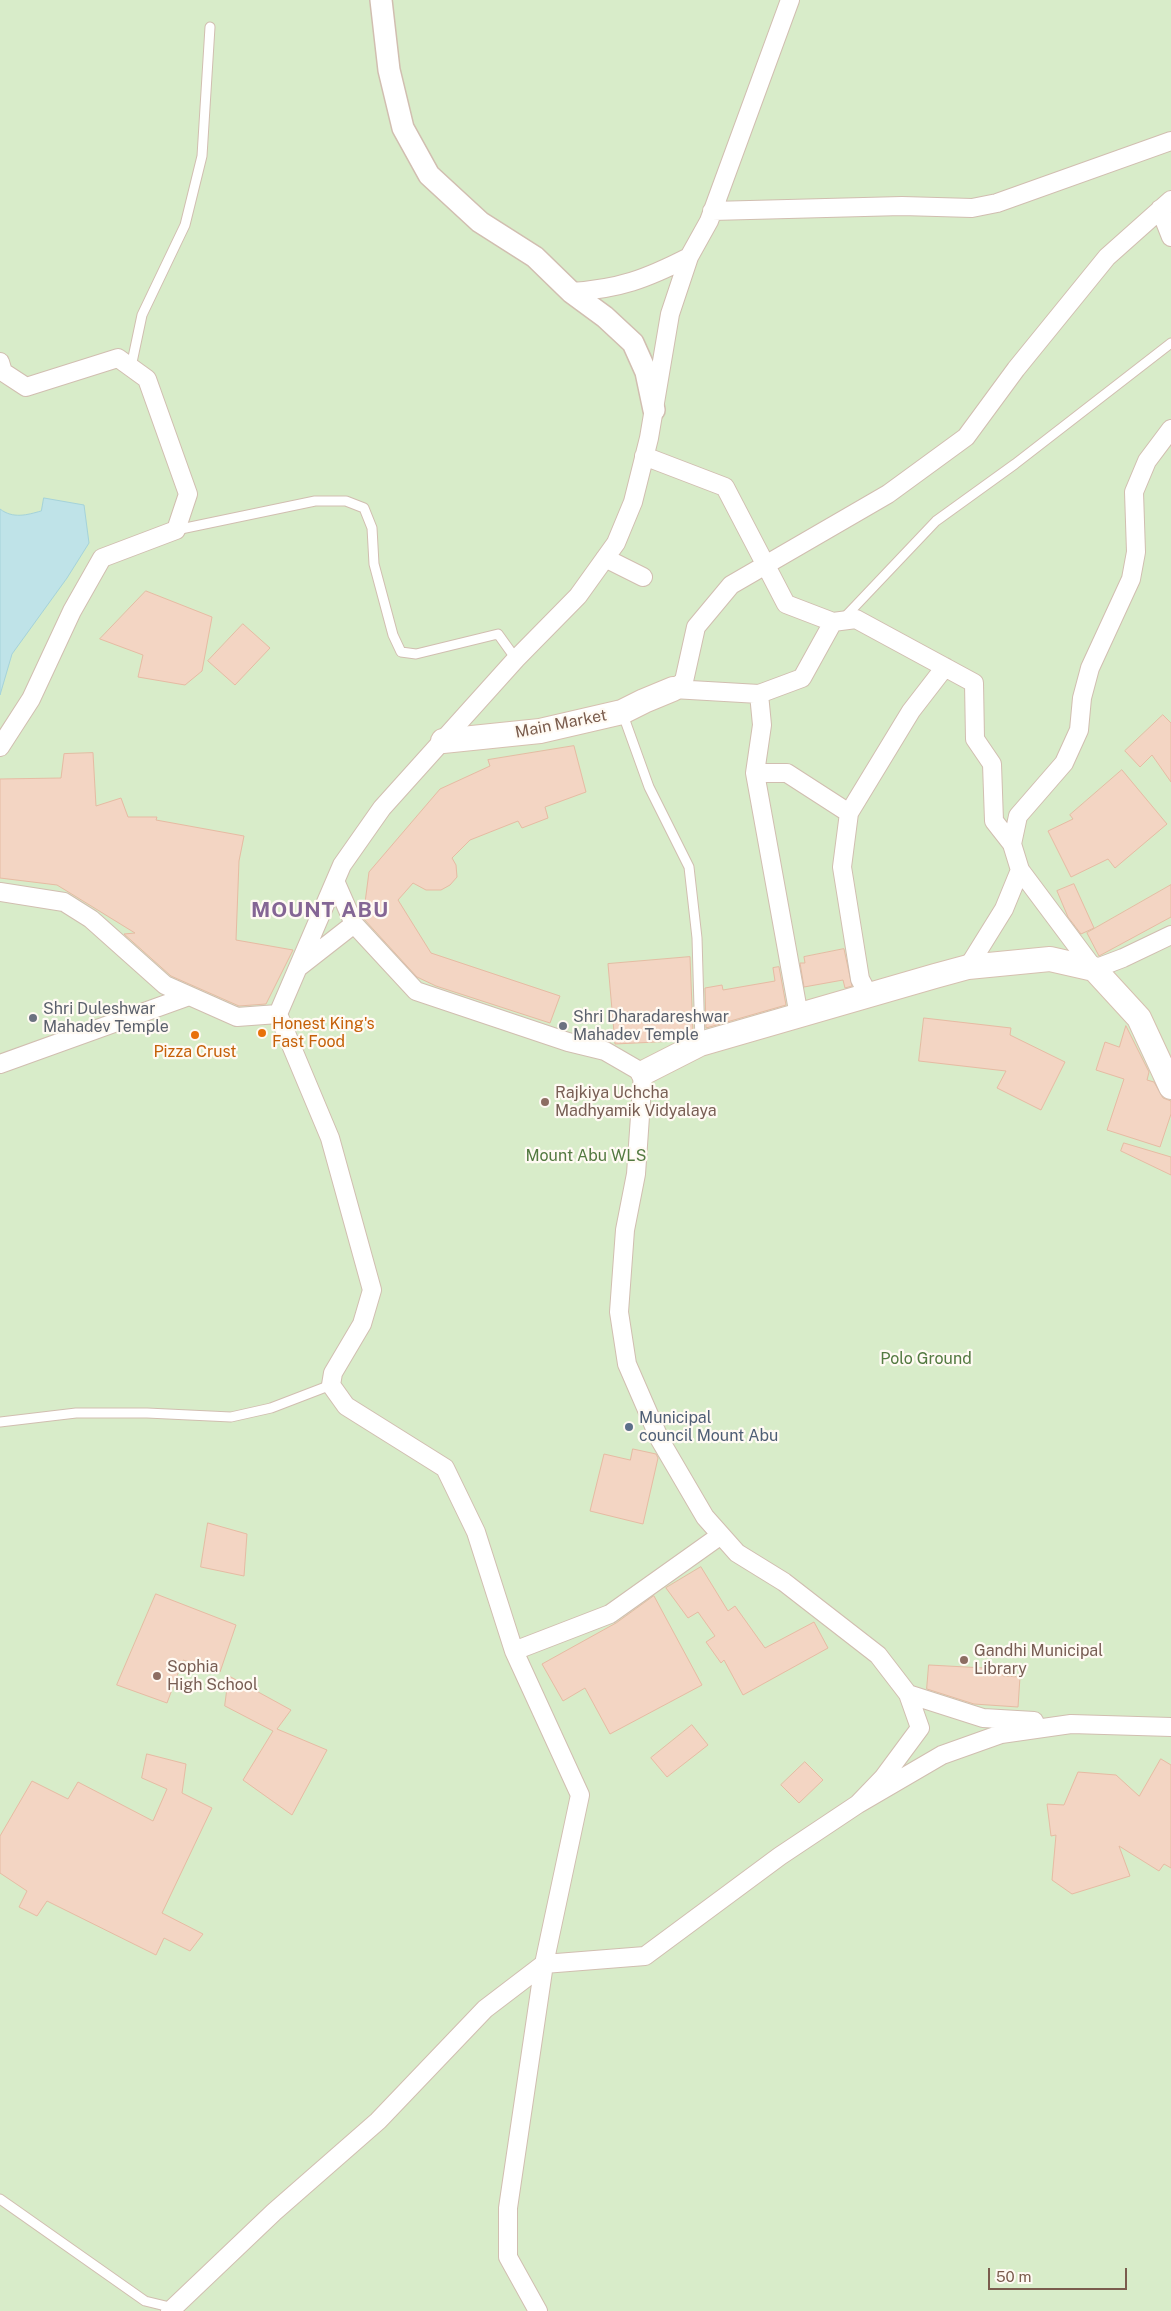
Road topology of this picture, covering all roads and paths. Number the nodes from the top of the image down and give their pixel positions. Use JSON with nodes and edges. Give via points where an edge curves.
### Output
{"nodes":[{"id":1,"x":381,"y":0,"type":"edge"},
{"id":2,"x":790,"y":0,"type":"edge"},
{"id":3,"x":210,"y":26,"type":"dead end"},
{"id":4,"x":1171,"y":141,"type":"edge"},
{"id":5,"x":1166,"y":205,"type":"edge"},
{"id":6,"x":712,"y":211,"type":"junction"},
{"id":7,"x":1171,"y":237,"type":"edge"},
{"id":8,"x":689,"y":257,"type":"junction"},
{"id":9,"x":571,"y":292,"type":"junction"},
{"id":10,"x":1171,"y":344,"type":"edge"},
{"id":11,"x":0,"y":362,"type":"edge"},
{"id":12,"x":132,"y":367,"type":"junction"},
{"id":13,"x":654,"y":410,"type":"junction"},
{"id":14,"x":1171,"y":429,"type":"edge"},
{"id":15,"x":644,"y":456,"type":"junction"},
{"id":16,"x":176,"y":530,"type":"junction"},
{"id":17,"x":604,"y":558,"type":"junction"},
{"id":18,"x":765,"y":564,"type":"junction"},
{"id":19,"x":644,"y":577,"type":"dead end"},
{"id":20,"x":837,"y":621,"type":"junction"},
{"id":21,"x":516,"y":659,"type":"junction"},
{"id":22,"x":945,"y":667,"type":"junction"},
{"id":23,"x":674,"y":689,"type":"junction"},
{"id":24,"x":759,"y":694,"type":"junction"},
{"id":25,"x":622,"y":712,"type":"junction"},
{"id":26,"x":444,"y":742,"type":"junction"},
{"id":27,"x":0,"y":747,"type":"edge"},
{"id":28,"x":755,"y":773,"type":"junction"},
{"id":29,"x":850,"y":813,"type":"junction"},
{"id":30,"x":1012,"y":844,"type":"junction"},
{"id":31,"x":1020,"y":870,"type":"junction"},
{"id":32,"x":336,"y":883,"type":"junction"},
{"id":33,"x":0,"y":892,"type":"edge"},
{"id":34,"x":354,"y":924,"type":"junction"},
{"id":35,"x":1171,"y":935,"type":"edge"},
{"id":36,"x":968,"y":967,"type":"junction"},
{"id":37,"x":297,"y":968,"type":"junction"},
{"id":38,"x":1094,"y":969,"type":"junction"},
{"id":39,"x":189,"y":996,"type":"junction"},
{"id":40,"x":869,"y":996,"type":"junction"},
{"id":41,"x":278,"y":1014,"type":"junction"},
{"id":42,"x":799,"y":1016,"type":"junction"},
{"id":43,"x":700,"y":1044,"type":"junction"},
{"id":44,"x":0,"y":1064,"type":"edge"},
{"id":45,"x":643,"y":1073,"type":"junction"},
{"id":46,"x":1171,"y":1087,"type":"edge"},
{"id":47,"x":331,"y":1385,"type":"junction"},
{"id":48,"x":0,"y":1422,"type":"edge"},
{"id":49,"x":721,"y":1535,"type":"junction"},
{"id":50,"x":514,"y":1651,"type":"junction"},
{"id":51,"x":908,"y":1694,"type":"junction"},
{"id":52,"x":1077,"y":1724,"type":"junction"},
{"id":53,"x":1171,"y":1727,"type":"edge"},
{"id":54,"x":858,"y":1804,"type":"junction"},
{"id":55,"x":544,"y":1964,"type":"junction"},
{"id":56,"x":0,"y":2200,"type":"edge"},
{"id":57,"x":172,"y":2310,"type":"edge"},
{"id":58,"x":538,"y":2311,"type":"edge"}],
"edges":[{"from":1,"to":9,"type":"street","via":[[389,70],[403,128],[429,175],[480,222],[535,257]]},
{"from":2,"to":6,"type":"street"},
{"from":3,"to":12,"type":"lane","via":[[202,156],[184,225],[142,315]]},
{"from":4,"to":6,"type":"street","via":[[997,203],[972,208],[902,206]]},
{"from":5,"to":7,"type":"street"},
{"from":5,"to":18,"type":"street","via":[[1107,257],[1016,369],[966,437],[888,494]]},
{"from":6,"to":8,"type":"street"},
{"from":8,"to":9,"type":"street","via":[[632,282],[604,290]]},
{"from":8,"to":13,"type":"street","via":[[670,314]]},
{"from":9,"to":13,"type":"street","via":[[633,343],[646,372]]},
{"from":10,"to":20,"type":"lane","via":[[936,521]]},
{"from":11,"to":12,"type":"street","via":[[3,372],[26,387],[118,358]]},
{"from":12,"to":16,"type":"street","via":[[147,378],[188,494]]},
{"from":13,"to":15,"type":"street"},
{"from":14,"to":30,"type":"street","via":[[1147,460],[1134,492],[1136,552],[1131,579],[1090,668],[1082,698],[1079,730],[1064,763],[1018,816]]},
{"from":15,"to":17,"type":"street","via":[[633,502],[616,542]]},
{"from":15,"to":18,"type":"street","via":[[725,487]]},
{"from":16,"to":21,"type":"lane","via":[[315,500],[346,502],[364,508],[372,528],[374,564],[393,635],[401,652],[416,654],[498,634]]},
{"from":16,"to":27,"type":"street","via":[[102,558],[72,611],[31,699]]},
{"from":17,"to":19,"type":"street"},
{"from":17,"to":21,"type":"street","via":[[578,596]]},
{"from":18,"to":20,"type":"street","via":[[786,604]]},
{"from":18,"to":23,"type":"street","via":[[731,585],[696,627],[684,681]]},
{"from":20,"to":22,"type":"street","via":[[856,618]]},
{"from":20,"to":24,"type":"street","via":[[802,678]]},
{"from":21,"to":26,"type":"street"},
{"from":22,"to":29,"type":"street","via":[[911,711]]},
{"from":22,"to":30,"type":"street","via":[[974,683],[975,739],[992,764],[994,821]]},
{"from":23,"to":24,"type":"street"},
{"from":23,"to":25,"type":"main road","name":"Main Market"},
{"from":24,"to":28,"type":"street","via":[[762,726]]},
{"from":25,"to":26,"type":"main road","name":"Main Market","via":[[540,731]]},
{"from":25,"to":43,"type":"lane","via":[[649,787],[689,867],[698,938]]},
{"from":26,"to":32,"type":"street","via":[[382,808],[342,865]]},
{"from":28,"to":29,"type":"street","via":[[787,773]]},
{"from":28,"to":42,"type":"street"},
{"from":29,"to":40,"type":"street","via":[[842,867],[860,979]]},
{"from":30,"to":31,"type":"street"},
{"from":31,"to":36,"type":"street","via":[[1004,909]]},
{"from":31,"to":38,"type":"street"},
{"from":32,"to":34,"type":"street"},
{"from":32,"to":37,"type":"street"},
{"from":33,"to":39,"type":"street","via":[[64,902],[91,919],[165,985]]},
{"from":34,"to":37,"type":"street"},
{"from":34,"to":45,"type":"street","via":[[416,991],[568,1042],[605,1051]]},
{"from":35,"to":38,"type":"street"},
{"from":36,"to":38,"type":"main road","via":[[1050,959]]},
{"from":36,"to":40,"type":"main road"},
{"from":37,"to":41,"type":"street"},
{"from":38,"to":46,"type":"main road","via":[[1139,1018]]},
{"from":39,"to":41,"type":"street","via":[[237,1017]]},
{"from":39,"to":44,"type":"street"},
{"from":40,"to":42,"type":"main road"},
{"from":41,"to":47,"type":"street","via":[[330,1138],[372,1290],[362,1324],[333,1373]]},
{"from":42,"to":43,"type":"main road"},
{"from":43,"to":45,"type":"main road"},
{"from":45,"to":49,"type":"street","via":[[636,1174],[625,1230],[619,1312],[627,1364],[660,1440],[705,1517]]},
{"from":47,"to":48,"type":"lane","via":[[271,1408],[231,1416],[76,1413]]},
{"from":47,"to":50,"type":"street","via":[[346,1406],[445,1468],[476,1532]]},
{"from":49,"to":50,"type":"street","via":[[610,1614]]},
{"from":49,"to":51,"type":"street","via":[[737,1553],[784,1582],[878,1655]]},
{"from":50,"to":55,"type":"street","via":[[580,1795]]},
{"from":51,"to":52,"type":"street","via":[[983,1718]]},
{"from":51,"to":54,"type":"street","via":[[920,1728],[883,1778]]},
{"from":52,"to":53,"type":"street"},
{"from":52,"to":54,"type":"street","via":[[1001,1734],[942,1755]]},
{"from":54,"to":55,"type":"street","via":[[780,1856],[645,1956]]},
{"from":55,"to":57,"type":"street","via":[[485,2010],[378,2121],[274,2212]]},
{"from":55,"to":58,"type":"street","via":[[508,2208],[508,2257]]},
{"from":56,"to":57,"type":"lane","via":[[145,2301]]}]}
